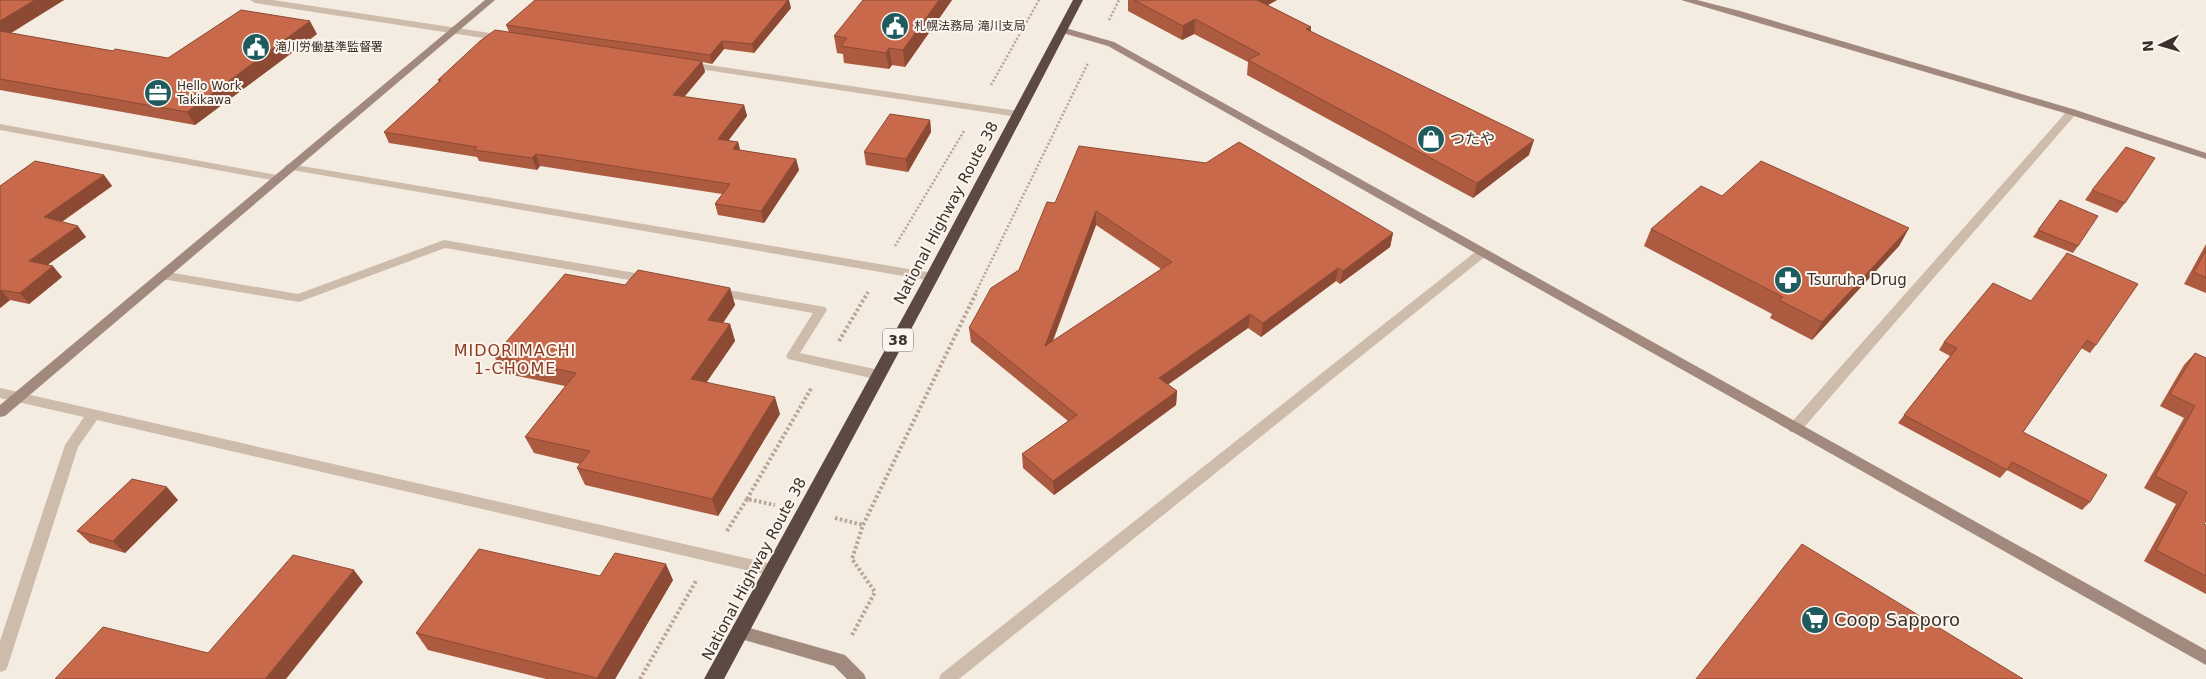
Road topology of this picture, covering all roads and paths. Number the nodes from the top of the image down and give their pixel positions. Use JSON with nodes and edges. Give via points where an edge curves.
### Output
{"nodes":[{"id":1,"x":255,"y":0,"type":"edge"},
{"id":2,"x":490,"y":0,"type":"edge"},
{"id":3,"x":1078,"y":0,"type":"edge"},
{"id":4,"x":1119,"y":0,"type":"edge"},
{"id":5,"x":1686,"y":0,"type":"edge"},
{"id":6,"x":453,"y":30,"type":"junction"},
{"id":7,"x":1062,"y":30,"type":"junction"},
{"id":8,"x":513,"y":39,"type":"edge"},
{"id":9,"x":1099,"y":41,"type":"junction"},
{"id":10,"x":681,"y":64,"type":"edge"},
{"id":11,"x":2072,"y":112,"type":"junction"},
{"id":12,"x":1018,"y":114,"type":"junction"},
{"id":13,"x":0,"y":128,"type":"edge"},
{"id":14,"x":2206,"y":156,"type":"edge"},
{"id":15,"x":290,"y":167,"type":"junction"},
{"id":16,"x":276,"y":178,"type":"junction"},
{"id":17,"x":1482,"y":252,"type":"junction"},
{"id":18,"x":162,"y":275,"type":"junction"},
{"id":19,"x":932,"y":277,"type":"junction"},
{"id":20,"x":656,"y":281,"type":"edge"},
{"id":21,"x":705,"y":290,"type":"edge"},
{"id":22,"x":879,"y":375,"type":"junction"},
{"id":23,"x":0,"y":393,"type":"edge"},
{"id":24,"x":18,"y":397,"type":"junction"},
{"id":25,"x":0,"y":412,"type":"edge"},
{"id":26,"x":93,"y":415,"type":"junction"},
{"id":27,"x":1795,"y":428,"type":"junction"},
{"id":28,"x":772,"y":570,"type":"junction"},
{"id":29,"x":739,"y":632,"type":"junction"},
{"id":30,"x":2206,"y":658,"type":"edge"},
{"id":31,"x":839,"y":660,"type":"junction"},
{"id":32,"x":0,"y":665,"type":"edge"},
{"id":33,"x":714,"y":679,"type":"edge"},
{"id":34,"x":858,"y":679,"type":"edge"},
{"id":35,"x":947,"y":679,"type":"edge"}],
"edges":[{"from":1,"to":6,"type":"street"},
{"from":2,"to":6,"type":"street"},
{"from":3,"to":7,"type":"highway","name":"National Highway Route 38","number":"38"},
{"from":4,"to":9,"type":"path"},
{"from":5,"to":11,"type":"street"},
{"from":6,"to":8,"type":"street"},
{"from":6,"to":15,"type":"street"},
{"from":7,"to":9,"type":"street"},
{"from":7,"to":12,"type":"highway","name":"National Highway Route 38","number":"38"},
{"from":9,"to":17,"type":"street","via":[[1111,44]]},
{"from":9,"to":31,"type":"path","via":[[863,525],[852,559],[875,592]]},
{"from":10,"to":12,"type":"street"},
{"from":11,"to":14,"type":"street"},
{"from":11,"to":27,"type":"street"},
{"from":12,"to":19,"type":"highway","name":"National Highway Route 38","number":"38"},
{"from":13,"to":16,"type":"street"},
{"from":15,"to":16,"type":"street"},
{"from":15,"to":19,"type":"street"},
{"from":16,"to":18,"type":"street"},
{"from":17,"to":27,"type":"street"},
{"from":17,"to":35,"type":"street"},
{"from":18,"to":20,"type":"street","via":[[299,298],[444,244]]},
{"from":18,"to":24,"type":"street"},
{"from":19,"to":22,"type":"highway","name":"National Highway Route 38","number":"38"},
{"from":21,"to":22,"type":"street","via":[[821,310],[792,356]]},
{"from":22,"to":28,"type":"highway","name":"National Highway Route 38","number":"38"},
{"from":23,"to":24,"type":"street"},
{"from":24,"to":25,"type":"street"},
{"from":24,"to":26,"type":"street"},
{"from":26,"to":28,"type":"street"},
{"from":26,"to":32,"type":"street","via":[[72,444]]},
{"from":27,"to":30,"type":"street"},
{"from":28,"to":29,"type":"highway","name":"National Highway Route 38","number":"38"},
{"from":29,"to":31,"type":"street"},
{"from":29,"to":33,"type":"highway","name":"National Highway Route 38","number":"38"},
{"from":31,"to":34,"type":"street"}]}
